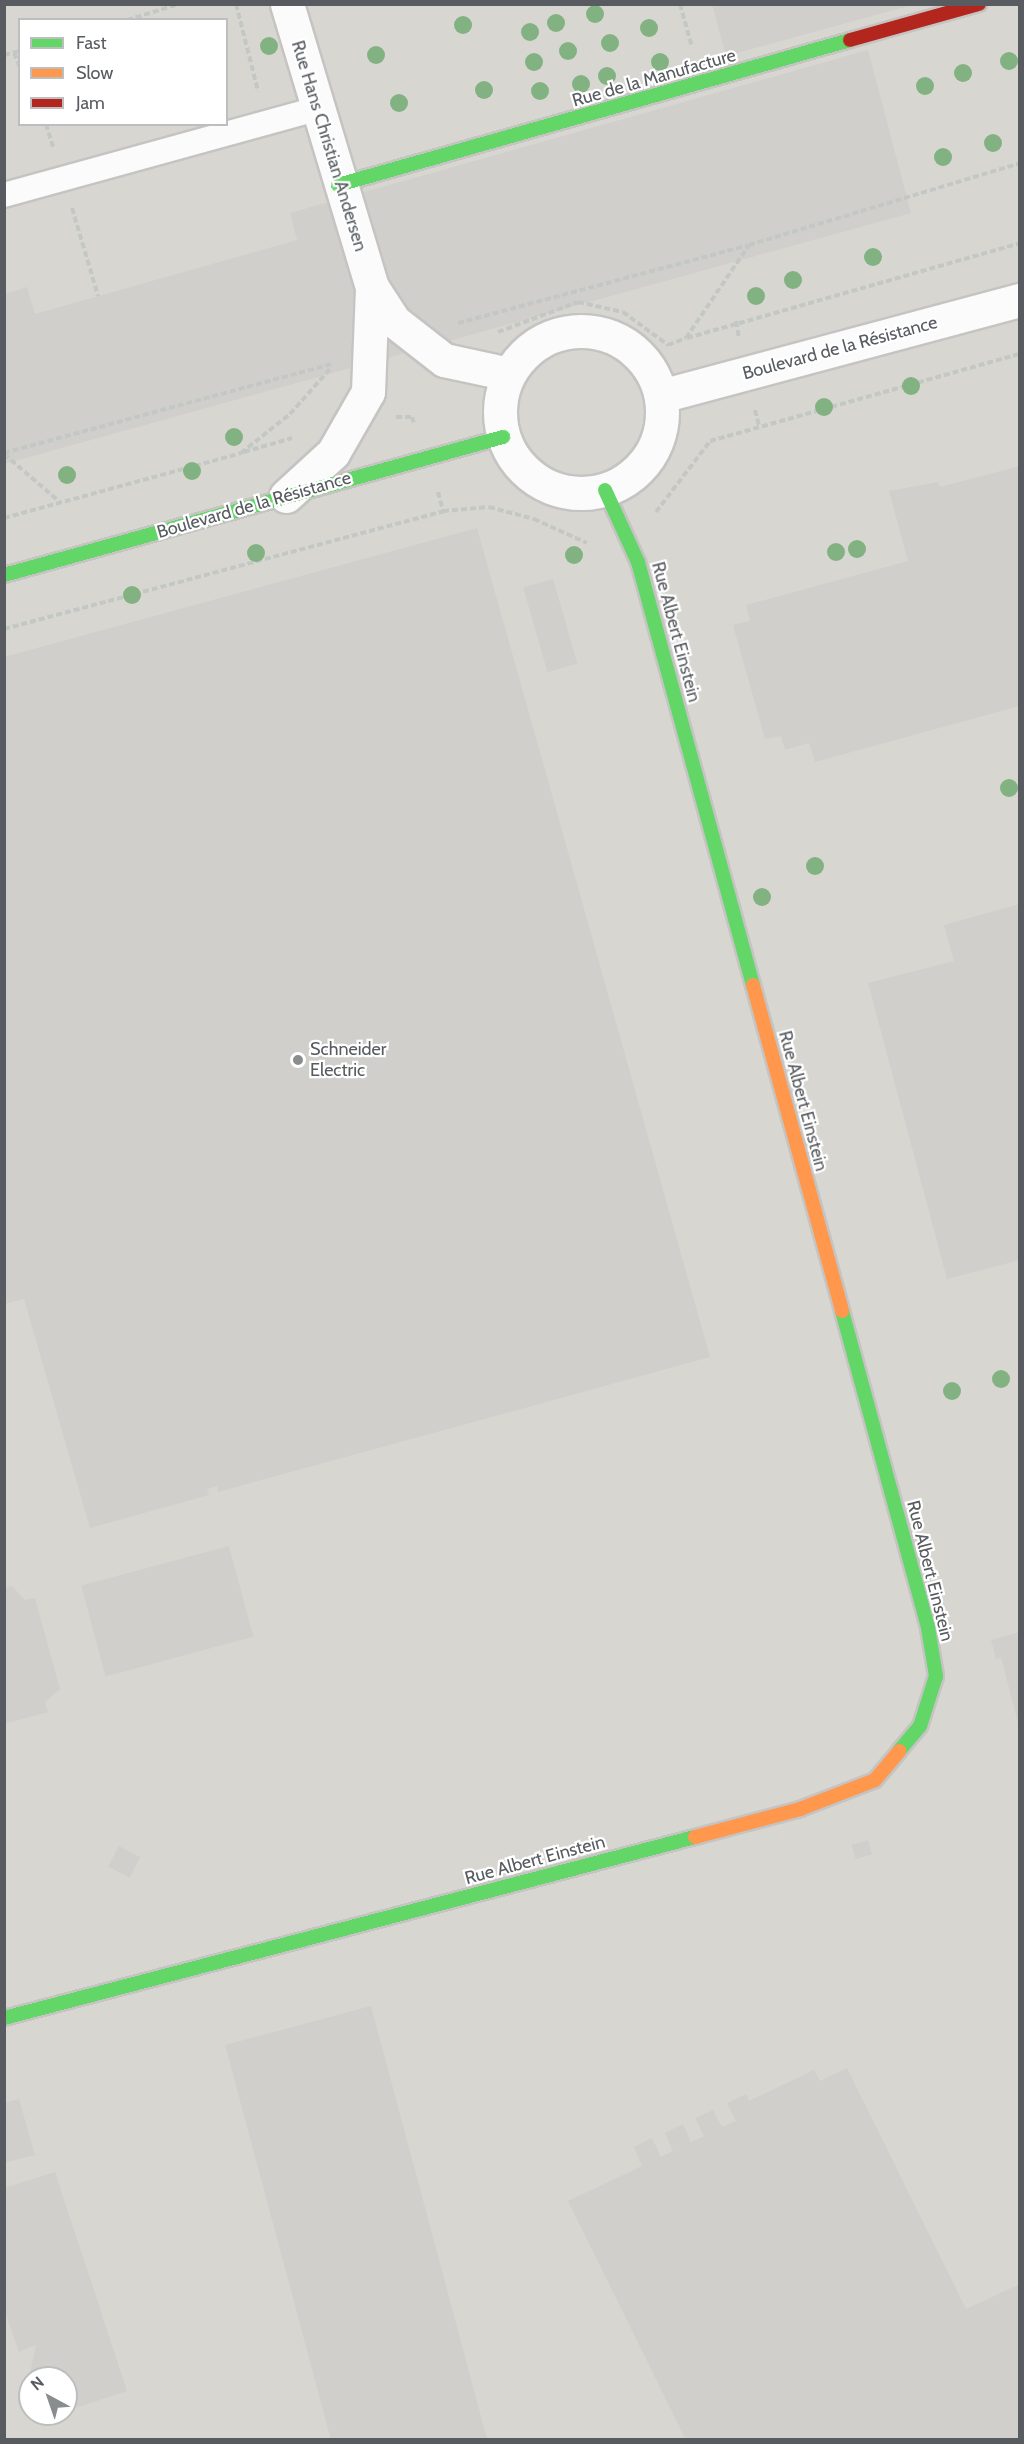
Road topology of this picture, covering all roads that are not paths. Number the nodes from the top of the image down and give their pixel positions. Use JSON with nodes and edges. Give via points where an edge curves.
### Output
{"nodes":[{"id":1,"x":287,"y":4,"type":"edge"},
{"id":2,"x":979,"y":4,"type":"edge"},
{"id":3,"x":317,"y":110,"type":"junction"},
{"id":4,"x":338,"y":185,"type":"junction"},
{"id":5,"x":4,"y":195,"type":"edge"},
{"id":6,"x":372,"y":287,"type":"junction"},
{"id":7,"x":1020,"y":300,"type":"edge"},
{"id":8,"x":509,"y":374,"type":"junction"},
{"id":9,"x":661,"y":396,"type":"junction"},
{"id":10,"x":503,"y":437,"type":"junction"},
{"id":11,"x":605,"y":490,"type":"junction"},
{"id":12,"x":286,"y":496,"type":"junction"},
{"id":13,"x":4,"y":575,"type":"edge"},
{"id":14,"x":4,"y":2018,"type":"edge"}],
"edges":[{"from":1,"to":3,"type":"street","name":"Rue Hans Christian Andersen"},
{"from":2,"to":4,"type":"street","name":"Rue de la Manufacture"},
{"from":3,"to":4,"type":"street","name":"Rue Hans Christian Andersen"},
{"from":3,"to":5,"type":"lane"},
{"from":4,"to":6,"type":"street","name":"Rue Hans Christian Andersen"},
{"from":6,"to":8,"type":"street","name":"Rue Hans Christian Andersen","via":[[394,321],[444,360]]},
{"from":6,"to":12,"type":"street","name":"Rue Hans Christian Andersen","via":[[368,392],[333,453]]},
{"from":7,"to":9,"type":"street","name":"Boulevard de la Résistance"},
{"from":8,"to":9,"type":"street","via":[[526,353],[548,338],[573,331],[600,333],[624,343],[644,361]]},
{"from":8,"to":10,"type":"street","via":[[502,394]]},
{"from":9,"to":11,"type":"street","via":[[659,436],[647,460],[628,478]]},
{"from":10,"to":11,"type":"street","via":[[515,460],[532,477],[555,489],[580,494]]},
{"from":10,"to":12,"type":"street","name":"Boulevard de la Résistance"},
{"from":11,"to":14,"type":"street","name":"Rue Albert Einstein","via":[[638,562],[928,1628],[936,1676],[920,1726],[875,1780],[800,1809]]},
{"from":12,"to":13,"type":"street","name":"Boulevard de la Résistance"}]}
